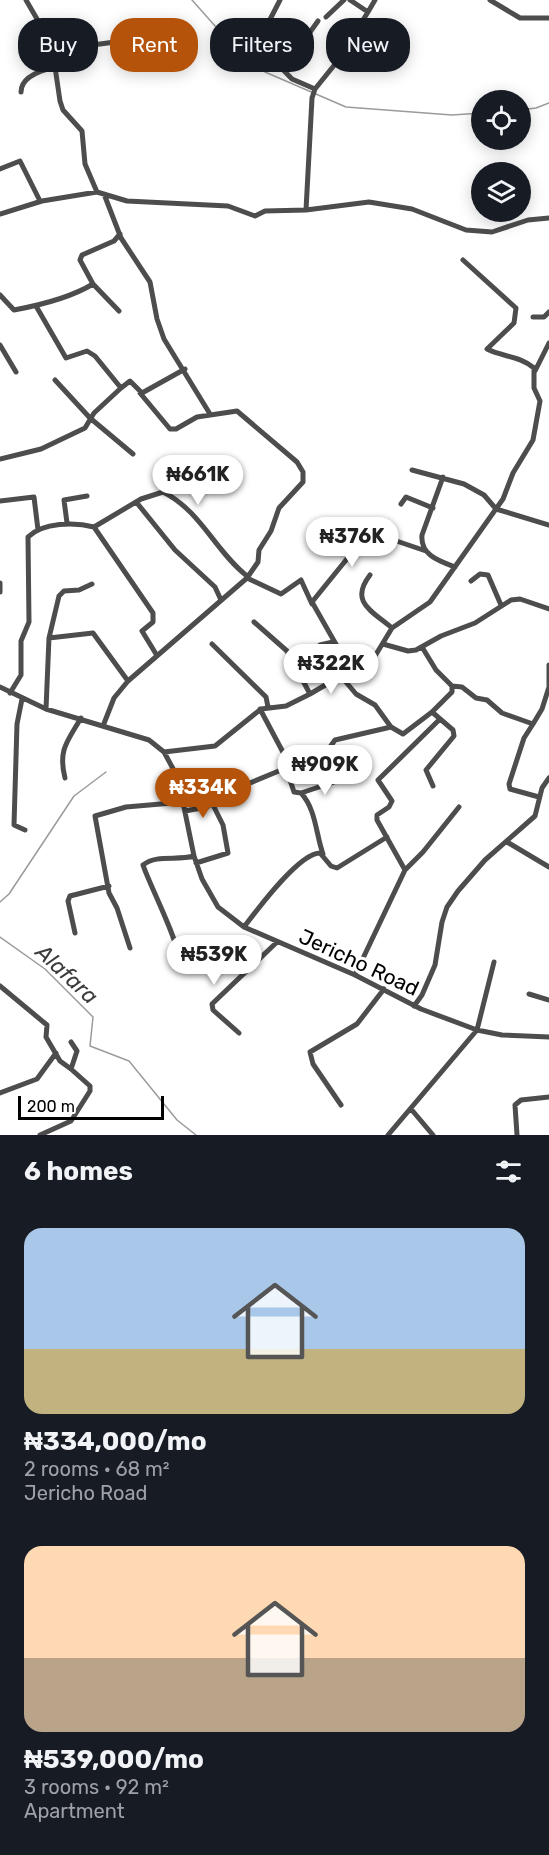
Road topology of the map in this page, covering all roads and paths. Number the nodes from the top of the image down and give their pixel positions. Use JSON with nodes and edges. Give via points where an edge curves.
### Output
{"nodes":[{"id":1,"x":27,"y":0,"type":"edge"},
{"id":2,"x":280,"y":0,"type":"edge"},
{"id":3,"x":344,"y":0,"type":"edge"},
{"id":4,"x":350,"y":0,"type":"edge"},
{"id":5,"x":375,"y":0,"type":"edge"},
{"id":6,"x":490,"y":0,"type":"edge"},
{"id":7,"x":368,"y":12,"type":"junction"},
{"id":8,"x":326,"y":17,"type":"dead end"},
{"id":9,"x":37,"y":18,"type":"edge"},
{"id":10,"x":271,"y":18,"type":"edge"},
{"id":11,"x":549,"y":18,"type":"edge"},
{"id":12,"x":318,"y":21,"type":"dead end"},
{"id":13,"x":314,"y":27,"type":"edge"},
{"id":14,"x":43,"y":72,"type":"edge"},
{"id":15,"x":56,"y":72,"type":"edge"},
{"id":16,"x":285,"y":72,"type":"edge"},
{"id":17,"x":315,"y":89,"type":"junction"},
{"id":18,"x":21,"y":92,"type":"dead end"},
{"id":19,"x":0,"y":169,"type":"edge"},
{"id":20,"x":97,"y":192,"type":"junction"},
{"id":21,"x":104,"y":194,"type":"junction"},
{"id":22,"x":40,"y":201,"type":"junction"},
{"id":23,"x":306,"y":210,"type":"junction"},
{"id":24,"x":0,"y":214,"type":"edge"},
{"id":25,"x":549,"y":218,"type":"edge"},
{"id":26,"x":120,"y":234,"type":"junction"},
{"id":27,"x":463,"y":260,"type":"dead end"},
{"id":28,"x":93,"y":284,"type":"junction"},
{"id":29,"x":1,"y":298,"type":"edge"},
{"id":30,"x":36,"y":306,"type":"junction"},
{"id":31,"x":119,"y":311,"type":"dead end"},
{"id":32,"x":549,"y":312,"type":"edge"},
{"id":33,"x":533,"y":317,"type":"dead end"},
{"id":34,"x":549,"y":343,"type":"edge"},
{"id":35,"x":0,"y":345,"type":"edge"},
{"id":36,"x":185,"y":369,"type":"junction"},
{"id":37,"x":16,"y":372,"type":"dead end"},
{"id":38,"x":535,"y":372,"type":"junction"},
{"id":39,"x":55,"y":380,"type":"dead end"},
{"id":40,"x":121,"y":388,"type":"junction"},
{"id":41,"x":140,"y":393,"type":"junction"},
{"id":42,"x":210,"y":414,"type":"junction"},
{"id":43,"x":90,"y":418,"type":"junction"},
{"id":44,"x":133,"y":454,"type":"dead end"},
{"id":45,"x":0,"y":459,"type":"edge"},
{"id":46,"x":412,"y":470,"type":"dead end"},
{"id":47,"x":443,"y":477,"type":"junction"},
{"id":48,"x":87,"y":496,"type":"dead end"},
{"id":49,"x":0,"y":501,"type":"edge"},
{"id":50,"x":137,"y":503,"type":"junction"},
{"id":51,"x":401,"y":504,"type":"dead end"},
{"id":52,"x":433,"y":508,"type":"junction"},
{"id":53,"x":496,"y":509,"type":"junction"},
{"id":54,"x":67,"y":523,"type":"junction"},
{"id":55,"x":549,"y":525,"type":"edge"},
{"id":56,"x":94,"y":527,"type":"junction"},
{"id":57,"x":38,"y":530,"type":"junction"},
{"id":58,"x":426,"y":551,"type":"junction"},
{"id":59,"x":455,"y":567,"type":"junction"},
{"id":60,"x":370,"y":575,"type":"dead end"},
{"id":61,"x":247,"y":577,"type":"junction"},
{"id":62,"x":471,"y":581,"type":"dead end"},
{"id":63,"x":0,"y":583,"type":"edge"},
{"id":64,"x":92,"y":584,"type":"dead end"},
{"id":65,"x":0,"y":591,"type":"edge"},
{"id":66,"x":221,"y":600,"type":"junction"},
{"id":67,"x":312,"y":604,"type":"junction"},
{"id":68,"x":501,"y":605,"type":"junction"},
{"id":69,"x":549,"y":609,"type":"edge"},
{"id":70,"x":254,"y":622,"type":"dead end"},
{"id":71,"x":392,"y":628,"type":"junction"},
{"id":72,"x":49,"y":638,"type":"junction"},
{"id":73,"x":333,"y":642,"type":"junction"},
{"id":74,"x":212,"y":644,"type":"dead end"},
{"id":75,"x":383,"y":644,"type":"junction"},
{"id":76,"x":422,"y":647,"type":"junction"},
{"id":77,"x":156,"y":654,"type":"junction"},
{"id":78,"x":304,"y":655,"type":"dead end"},
{"id":79,"x":549,"y":665,"type":"edge"},
{"id":80,"x":350,"y":669,"type":"junction"},
{"id":81,"x":340,"y":675,"type":"junction"},
{"id":82,"x":128,"y":681,"type":"junction"},
{"id":83,"x":452,"y":686,"type":"junction"},
{"id":84,"x":549,"y":686,"type":"edge"},
{"id":85,"x":0,"y":687,"type":"edge"},
{"id":86,"x":10,"y":693,"type":"junction"},
{"id":87,"x":310,"y":694,"type":"junction"},
{"id":88,"x":22,"y":699,"type":"junction"},
{"id":89,"x":268,"y":707,"type":"junction"},
{"id":90,"x":46,"y":708,"type":"junction"},
{"id":91,"x":260,"y":709,"type":"junction"},
{"id":92,"x":432,"y":712,"type":"junction"},
{"id":93,"x":81,"y":718,"type":"junction"},
{"id":94,"x":439,"y":720,"type":"junction"},
{"id":95,"x":532,"y":724,"type":"junction"},
{"id":96,"x":103,"y":726,"type":"junction"},
{"id":97,"x":391,"y":727,"type":"junction"},
{"id":98,"x":164,"y":752,"type":"junction"},
{"id":99,"x":313,"y":753,"type":"dead end"},
{"id":100,"x":285,"y":756,"type":"dead end"},
{"id":101,"x":65,"y":778,"type":"dead end"},
{"id":102,"x":549,"y":778,"type":"edge"},
{"id":103,"x":337,"y":781,"type":"dead end"},
{"id":104,"x":433,"y":786,"type":"dead end"},
{"id":105,"x":301,"y":793,"type":"junction"},
{"id":106,"x":539,"y":797,"type":"junction"},
{"id":107,"x":184,"y":802,"type":"junction"},
{"id":108,"x":212,"y":803,"type":"junction"},
{"id":109,"x":459,"y":807,"type":"dead end"},
{"id":110,"x":186,"y":811,"type":"junction"},
{"id":111,"x":25,"y":830,"type":"dead end"},
{"id":112,"x":387,"y":837,"type":"junction"},
{"id":113,"x":507,"y":842,"type":"junction"},
{"id":114,"x":323,"y":854,"type":"junction"},
{"id":115,"x":194,"y":856,"type":"junction"},
{"id":116,"x":196,"y":863,"type":"junction"},
{"id":117,"x":549,"y":867,"type":"edge"},
{"id":118,"x":405,"y":870,"type":"junction"},
{"id":119,"x":109,"y":886,"type":"junction"},
{"id":120,"x":244,"y":927,"type":"junction"},
{"id":121,"x":75,"y":933,"type":"dead end"},
{"id":122,"x":277,"y":942,"type":"junction"},
{"id":123,"x":130,"y":948,"type":"dead end"},
{"id":124,"x":177,"y":953,"type":"dead end"},
{"id":125,"x":494,"y":962,"type":"dead end"},
{"id":126,"x":355,"y":975,"type":"junction"},
{"id":127,"x":0,"y":986,"type":"edge"},
{"id":128,"x":384,"y":989,"type":"junction"},
{"id":129,"x":529,"y":994,"type":"dead end"},
{"id":130,"x":549,"y":999,"type":"edge"},
{"id":131,"x":414,"y":1006,"type":"junction"},
{"id":132,"x":477,"y":1030,"type":"junction"},
{"id":133,"x":239,"y":1033,"type":"dead end"},
{"id":134,"x":549,"y":1037,"type":"edge"},
{"id":135,"x":71,"y":1042,"type":"dead end"},
{"id":136,"x":56,"y":1053,"type":"junction"},
{"id":137,"x":71,"y":1069,"type":"junction"},
{"id":138,"x":0,"y":1093,"type":"edge"},
{"id":139,"x":549,"y":1097,"type":"edge"},
{"id":140,"x":340,"y":1105,"type":"dead end"},
{"id":141,"x":411,"y":1109,"type":"junction"},
{"id":142,"x":40,"y":1135,"type":"edge"},
{"id":143,"x":388,"y":1135,"type":"edge"},
{"id":144,"x":433,"y":1135,"type":"edge"},
{"id":145,"x":516,"y":1135,"type":"edge"}],
"edges":[{"from":1,"to":9,"type":"street"},
{"from":2,"to":10,"type":"street"},
{"from":3,"to":8,"type":"street"},
{"from":4,"to":7,"type":"street"},
{"from":5,"to":7,"type":"street"},
{"from":6,"to":11,"type":"street","via":[[520,18]]},
{"from":7,"to":17,"type":"street"},
{"from":12,"to":13,"type":"street"},
{"from":14,"to":18,"type":"street","via":[[27,79]]},
{"from":15,"to":20,"type":"street","via":[[63,110],[82,131],[85,164]]},
{"from":16,"to":17,"type":"street","via":[[292,80]]},
{"from":17,"to":23,"type":"street"},
{"from":19,"to":22,"type":"street","via":[[20,161]]},
{"from":20,"to":21,"type":"street"},
{"from":20,"to":22,"type":"street"},
{"from":21,"to":23,"type":"street","via":[[127,201],[228,206],[255,216],[265,211]]},
{"from":21,"to":26,"type":"street"},
{"from":22,"to":24,"type":"street"},
{"from":23,"to":25,"type":"street","via":[[369,202],[412,209],[466,230],[492,232],[528,220]]},
{"from":26,"to":28,"type":"street","via":[[114,241],[80,257]]},
{"from":26,"to":36,"type":"street","via":[[150,282],[164,339]]},
{"from":27,"to":38,"type":"street","via":[[516,308],[514,323],[487,349],[519,357]]},
{"from":28,"to":30,"type":"street"},
{"from":28,"to":31,"type":"street"},
{"from":29,"to":30,"type":"street","via":[[14,310]]},
{"from":30,"to":40,"type":"street","via":[[66,358],[87,351]]},
{"from":32,"to":33,"type":"street","via":[[544,317]]},
{"from":34,"to":38,"type":"street"},
{"from":35,"to":37,"type":"street"},
{"from":36,"to":41,"type":"street"},
{"from":36,"to":42,"type":"street"},
{"from":38,"to":53,"type":"street","via":[[534,388],[540,401],[535,434]]},
{"from":39,"to":43,"type":"street"},
{"from":40,"to":41,"type":"street","via":[[130,381]]},
{"from":40,"to":43,"type":"street"},
{"from":41,"to":42,"type":"street","via":[[170,429]]},
{"from":42,"to":61,"type":"street","via":[[237,411],[297,462],[303,472],[303,482],[279,508],[259,550],[258,562]]},
{"from":43,"to":44,"type":"street"},
{"from":43,"to":45,"type":"street","via":[[85,428],[61,440]]},
{"from":46,"to":47,"type":"street"},
{"from":47,"to":52,"type":"street"},
{"from":47,"to":53,"type":"street","via":[[484,495]]},
{"from":48,"to":54,"type":"street","via":[[64,500]]},
{"from":49,"to":57,"type":"street","via":[[34,497]]},
{"from":50,"to":56,"type":"street"},
{"from":50,"to":61,"type":"street","via":[[153,494],[163,492],[171,496],[206,528],[231,564]]},
{"from":50,"to":66,"type":"street","via":[[175,550],[215,587]]},
{"from":51,"to":52,"type":"street","via":[[410,497]]},
{"from":52,"to":58,"type":"street","via":[[422,535]]},
{"from":53,"to":55,"type":"street"},
{"from":53,"to":59,"type":"street"},
{"from":54,"to":56,"type":"street"},
{"from":54,"to":57,"type":"street"},
{"from":56,"to":77,"type":"street","via":[[153,613],[153,622],[142,631]]},
{"from":57,"to":86,"type":"street","via":[[26,541],[29,622],[21,641],[21,675]]},
{"from":58,"to":59,"type":"street"},
{"from":58,"to":67,"type":"street","via":[[364,530],[358,544]]},
{"from":59,"to":71,"type":"street","via":[[430,602]]},
{"from":60,"to":71,"type":"street","via":[[361,594],[372,613]]},
{"from":61,"to":66,"type":"street"},
{"from":61,"to":67,"type":"street","via":[[281,594],[301,579]]},
{"from":62,"to":68,"type":"street","via":[[480,574],[488,575]]},
{"from":63,"to":65,"type":"street"},
{"from":64,"to":72,"type":"street","via":[[59,596]]},
{"from":66,"to":77,"type":"street"},
{"from":67,"to":73,"type":"street"},
{"from":68,"to":69,"type":"street","via":[[516,599]]},
{"from":68,"to":76,"type":"street","via":[[475,623]]},
{"from":70,"to":87,"type":"street","via":[[287,651]]},
{"from":71,"to":75,"type":"street"},
{"from":72,"to":82,"type":"street","via":[[93,633]]},
{"from":72,"to":90,"type":"street"},
{"from":73,"to":78,"type":"street"},
{"from":73,"to":80,"type":"street"},
{"from":74,"to":89,"type":"street","via":[[266,697]]},
{"from":75,"to":76,"type":"street","via":[[408,651]]},
{"from":75,"to":80,"type":"street","via":[[375,656]]},
{"from":76,"to":83,"type":"street"},
{"from":77,"to":82,"type":"street"},
{"from":79,"to":84,"type":"street"},
{"from":80,"to":81,"type":"street"},
{"from":81,"to":87,"type":"street"},
{"from":81,"to":97,"type":"street","via":[[356,694],[375,705]]},
{"from":82,"to":96,"type":"street","via":[[114,698]]},
{"from":83,"to":92,"type":"street","via":[[452,692]]},
{"from":83,"to":95,"type":"street","via":[[462,687],[507,715]]},
{"from":84,"to":95,"type":"street","via":[[542,709]]},
{"from":85,"to":86,"type":"street"},
{"from":86,"to":88,"type":"street"},
{"from":87,"to":89,"type":"street","via":[[285,706]]},
{"from":88,"to":90,"type":"street"},
{"from":88,"to":111,"type":"street","via":[[17,723],[14,825]]},
{"from":89,"to":91,"type":"street"},
{"from":90,"to":93,"type":"street"},
{"from":91,"to":98,"type":"street","via":[[215,746]]},
{"from":91,"to":100,"type":"street"},
{"from":92,"to":94,"type":"street"},
{"from":92,"to":97,"type":"street","via":[[403,734]]},
{"from":93,"to":96,"type":"street"},
{"from":93,"to":101,"type":"street","via":[[62,751],[60,761]]},
{"from":94,"to":104,"type":"street","via":[[453,730],[454,736],[426,770]]},
{"from":94,"to":112,"type":"street","via":[[378,780],[392,801],[377,817]]},
{"from":95,"to":106,"type":"street","via":[[509,784],[510,789]]},
{"from":96,"to":98,"type":"street","via":[[149,740]]},
{"from":97,"to":99,"type":"street","via":[[335,740],[330,747]]},
{"from":98,"to":107,"type":"street","name":"Jericho Road","via":[[176,772]]},
{"from":102,"to":106,"type":"street"},
{"from":103,"to":105,"type":"street"},
{"from":105,"to":108,"type":"street","via":[[294,792],[284,767],[221,795]]},
{"from":105,"to":114,"type":"street","via":[[315,819]]},
{"from":106,"to":113,"type":"street","via":[[536,816]]},
{"from":107,"to":110,"type":"street","name":"Jericho Road"},
{"from":107,"to":119,"type":"street","via":[[126,807],[95,816]]},
{"from":108,"to":110,"type":"street"},
{"from":108,"to":116,"type":"street","via":[[224,825],[228,853]]},
{"from":109,"to":118,"type":"street"},
{"from":110,"to":115,"type":"street","name":"Jericho Road"},
{"from":112,"to":114,"type":"street","via":[[337,868]]},
{"from":112,"to":118,"type":"street"},
{"from":113,"to":117,"type":"street"},
{"from":113,"to":131,"type":"street","via":[[485,860],[447,908],[435,965]]},
{"from":114,"to":120,"type":"street","via":[[301,860]]},
{"from":115,"to":116,"type":"street","name":"Jericho Road"},
{"from":115,"to":124,"type":"street","via":[[179,860],[163,858],[143,865]]},
{"from":116,"to":120,"type":"street","name":"Jericho Road","via":[[218,908]]},
{"from":118,"to":126,"type":"street"},
{"from":119,"to":121,"type":"street","via":[[70,896]]},
{"from":119,"to":123,"type":"street"},
{"from":120,"to":122,"type":"street","name":"Jericho Road"},
{"from":122,"to":126,"type":"street","name":"Jericho Road"},
{"from":122,"to":133,"type":"street","via":[[212,1004],[213,1010]]},
{"from":125,"to":132,"type":"street"},
{"from":126,"to":128,"type":"street","name":"Jericho Road"},
{"from":127,"to":136,"type":"street","via":[[47,1025],[45,1036]]},
{"from":128,"to":131,"type":"street","name":"Jericho Road"},
{"from":128,"to":140,"type":"street","via":[[357,1024],[310,1052],[313,1064]]},
{"from":129,"to":130,"type":"street"},
{"from":131,"to":132,"type":"street","name":"Jericho Road"},
{"from":132,"to":134,"type":"street","name":"Jericho Road"},
{"from":132,"to":141,"type":"street"},
{"from":135,"to":137,"type":"street","via":[[77,1056]]},
{"from":136,"to":137,"type":"street"},
{"from":136,"to":138,"type":"street","via":[[37,1079]]},
{"from":137,"to":142,"type":"street","via":[[90,1086],[90,1091],[70,1121]]},
{"from":139,"to":145,"type":"street","via":[[521,1100],[515,1105]]},
{"from":141,"to":143,"type":"street"},
{"from":141,"to":144,"type":"street"}]}
